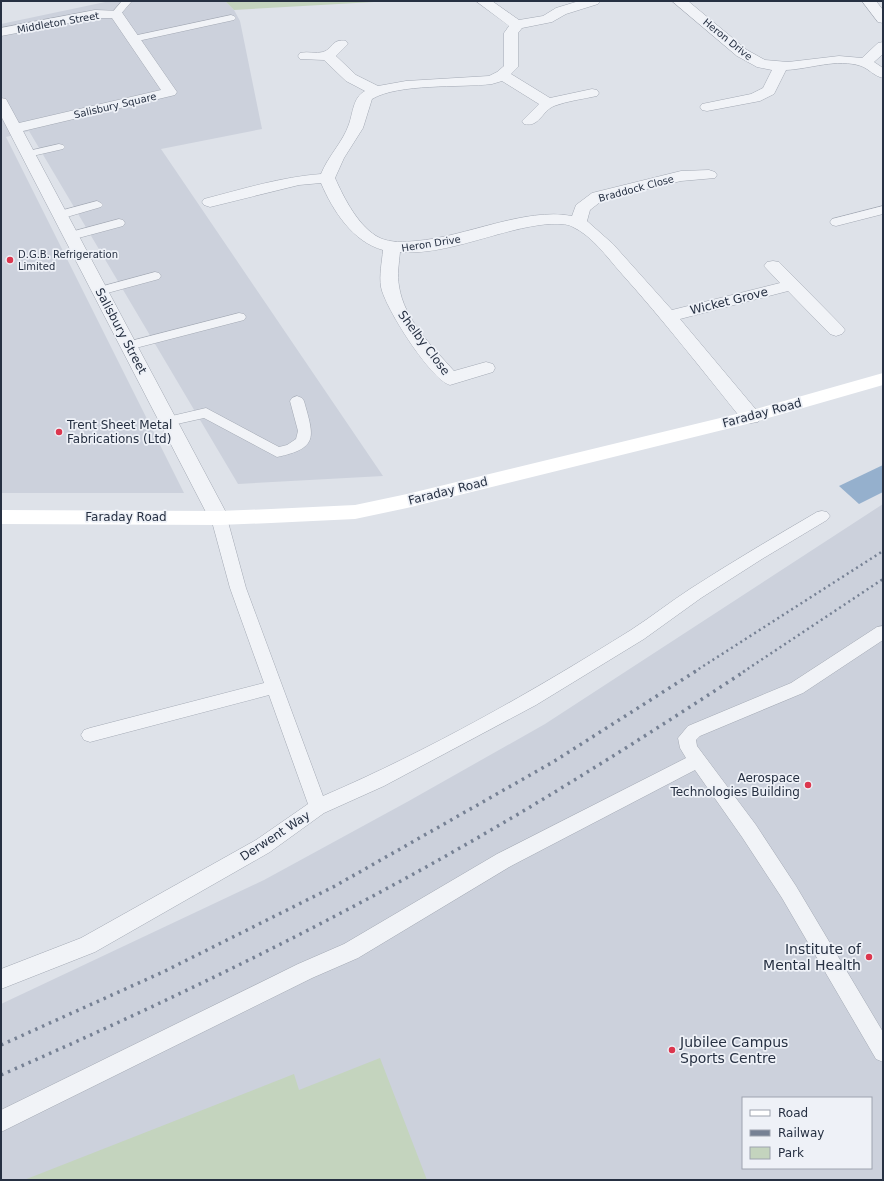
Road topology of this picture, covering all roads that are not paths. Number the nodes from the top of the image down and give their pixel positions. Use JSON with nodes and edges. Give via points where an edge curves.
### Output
{"nodes":[{"id":1,"x":127,"y":1,"type":"edge"},
{"id":2,"x":483,"y":1,"type":"edge"},
{"id":3,"x":593,"y":1,"type":"edge"},
{"id":4,"x":680,"y":1,"type":"edge"},
{"id":5,"x":869,"y":1,"type":"edge"},
{"id":6,"x":116,"y":14,"type":"junction"},
{"id":7,"x":231,"y":18,"type":"dead end"},
{"id":8,"x":883,"y":19,"type":"edge"},
{"id":9,"x":518,"y":25,"type":"junction"},
{"id":10,"x":1,"y":32,"type":"edge"},
{"id":11,"x":133,"y":39,"type":"junction"},
{"id":12,"x":341,"y":44,"type":"dead end"},
{"id":13,"x":883,"y":46,"type":"edge"},
{"id":14,"x":305,"y":56,"type":"dead end"},
{"id":15,"x":328,"y":56,"type":"junction"},
{"id":16,"x":865,"y":63,"type":"junction"},
{"id":17,"x":780,"y":67,"type":"junction"},
{"id":18,"x":883,"y":74,"type":"edge"},
{"id":19,"x":502,"y":75,"type":"junction"},
{"id":20,"x":374,"y":90,"type":"junction"},
{"id":21,"x":592,"y":93,"type":"dead end"},
{"id":22,"x":1,"y":102,"type":"edge"},
{"id":23,"x":548,"y":103,"type":"junction"},
{"id":24,"x":707,"y":108,"type":"dead end"},
{"id":25,"x":529,"y":121,"type":"dead end"},
{"id":26,"x":14,"y":128,"type":"junction"},
{"id":27,"x":59,"y":147,"type":"dead end"},
{"id":28,"x":28,"y":154,"type":"junction"},
{"id":29,"x":710,"y":174,"type":"dead end"},
{"id":30,"x":248,"y":175,"type":"dead end"},
{"id":31,"x":327,"y":178,"type":"junction"},
{"id":32,"x":259,"y":190,"type":"junction"},
{"id":33,"x":210,"y":202,"type":"dead end"},
{"id":34,"x":97,"y":205,"type":"dead end"},
{"id":35,"x":883,"y":210,"type":"edge"},
{"id":36,"x":60,"y":215,"type":"junction"},
{"id":37,"x":836,"y":222,"type":"dead end"},
{"id":38,"x":119,"y":223,"type":"dead end"},
{"id":39,"x":578,"y":223,"type":"junction"},
{"id":40,"x":71,"y":236,"type":"junction"},
{"id":41,"x":392,"y":248,"type":"junction"},
{"id":42,"x":773,"y":266,"type":"dead end"},
{"id":43,"x":155,"y":276,"type":"dead end"},
{"id":44,"x":791,"y":285,"type":"junction"},
{"id":45,"x":100,"y":291,"type":"junction"},
{"id":46,"x":239,"y":317,"type":"dead end"},
{"id":47,"x":667,"y":317,"type":"junction"},
{"id":48,"x":836,"y":330,"type":"dead end"},
{"id":49,"x":128,"y":346,"type":"junction"},
{"id":50,"x":486,"y":368,"type":"dead end"},
{"id":51,"x":883,"y":379,"type":"edge"},
{"id":52,"x":297,"y":401,"type":"dead end"},
{"id":53,"x":751,"y":417,"type":"junction"},
{"id":54,"x":168,"y":421,"type":"junction"},
{"id":55,"x":822,"y":516,"type":"dead end"},
{"id":56,"x":1,"y":517,"type":"edge"},
{"id":57,"x":218,"y":518,"type":"junction"},
{"id":58,"x":883,"y":632,"type":"edge"},
{"id":59,"x":274,"y":687,"type":"junction"},
{"id":60,"x":90,"y":735,"type":"dead end"},
{"id":61,"x":698,"y":760,"type":"junction"},
{"id":62,"x":318,"y":807,"type":"junction"},
{"id":63,"x":1,"y":979,"type":"edge"},
{"id":64,"x":883,"y":1052,"type":"edge"},
{"id":65,"x":1,"y":1121,"type":"edge"}],
"edges":[{"from":1,"to":6,"type":"lane"},
{"from":2,"to":9,"type":"street"},
{"from":3,"to":9,"type":"street","via":[[547,19]]},
{"from":4,"to":17,"type":"street","name":"Heron Drive","via":[[745,56],[760,64]]},
{"from":5,"to":8,"type":"street"},
{"from":6,"to":10,"type":"street","name":"Middleton Street","via":[[95,14]]},
{"from":6,"to":11,"type":"street","name":"Salisbury Square"},
{"from":7,"to":11,"type":"lane"},
{"from":9,"to":19,"type":"street","via":[[511,33],[511,67]]},
{"from":11,"to":26,"type":"street","name":"Salisbury Square","via":[[170,92]]},
{"from":12,"to":15,"type":"street"},
{"from":13,"to":16,"type":"street"},
{"from":14,"to":15,"type":"street"},
{"from":15,"to":20,"type":"street","via":[[351,78]]},
{"from":16,"to":17,"type":"street","name":"Heron Drive","via":[[840,59]]},
{"from":16,"to":18,"type":"street","name":"Heron Drive"},
{"from":17,"to":24,"type":"street","via":[[769,91],[760,102]]},
{"from":19,"to":20,"type":"street","via":[[492,80],[477,82],[400,85]]},
{"from":19,"to":23,"type":"street"},
{"from":20,"to":31,"type":"street","via":[[365,97],[356,126],[330,168]]},
{"from":21,"to":23,"type":"street"},
{"from":22,"to":26,"type":"street","name":"Salisbury Street"},
{"from":23,"to":25,"type":"street"},
{"from":26,"to":28,"type":"street","name":"Salisbury Street"},
{"from":27,"to":28,"type":"lane"},
{"from":28,"to":36,"type":"street","name":"Salisbury Street"},
{"from":29,"to":39,"type":"street","name":"Braddock Close","via":[[681,176],[598,196],[582,208]]},
{"from":30,"to":32,"type":"street"},
{"from":31,"to":32,"type":"street","via":[[299,180]]},
{"from":31,"to":41,"type":"street","name":"Heron Drive","via":[[341,207],[358,227],[374,242]]},
{"from":32,"to":33,"type":"street"},
{"from":34,"to":36,"type":"lane"},
{"from":35,"to":37,"type":"lane"},
{"from":36,"to":40,"type":"street","name":"Salisbury Street"},
{"from":38,"to":40,"type":"lane"},
{"from":39,"to":41,"type":"street","name":"Heron Drive","via":[[559,219],[538,220],[415,247]]},
{"from":39,"to":47,"type":"street","name":"Heron Drive","via":[[606,247]]},
{"from":40,"to":45,"type":"street","name":"Salisbury Street"},
{"from":41,"to":50,"type":"street","name":"Shelby Close","via":[[390,287],[395,305],[426,350],[450,379]]},
{"from":42,"to":44,"type":"street","name":"Wicket Grove"},
{"from":43,"to":45,"type":"lane"},
{"from":44,"to":47,"type":"street","name":"Wicket Grove"},
{"from":44,"to":48,"type":"street","name":"Wicket Grove"},
{"from":45,"to":49,"type":"street","name":"Salisbury Street"},
{"from":46,"to":49,"type":"lane"},
{"from":47,"to":53,"type":"street","name":"Heron Drive"},
{"from":49,"to":54,"type":"street","name":"Salisbury Street"},
{"from":51,"to":53,"type":"street","name":"Faraday Road"},
{"from":52,"to":54,"type":"lane","via":[[305,431],[303,441],[291,449],[277,452],[206,413]]},
{"from":53,"to":57,"type":"street","name":"Faraday Road","via":[[355,512]]},
{"from":54,"to":57,"type":"street","name":"Salisbury Street"},
{"from":55,"to":62,"type":"lane","via":[[756,555],[638,634],[530,700],[378,781]]},
{"from":56,"to":57,"type":"street","name":"Faraday Road"},
{"from":57,"to":59,"type":"lane","name":"Derwent Way","via":[[238,588]]},
{"from":58,"to":61,"type":"lane","via":[[797,688],[694,731],[687,738],[689,748]]},
{"from":59,"to":60,"type":"lane"},
{"from":59,"to":62,"type":"lane","name":"Derwent Way"},
{"from":61,"to":64,"type":"lane","via":[[789,892]]},
{"from":61,"to":65,"type":"lane","via":[[504,860],[350,951]]},
{"from":62,"to":63,"type":"lane","name":"Derwent Way","via":[[263,846],[88,945]]}]}
